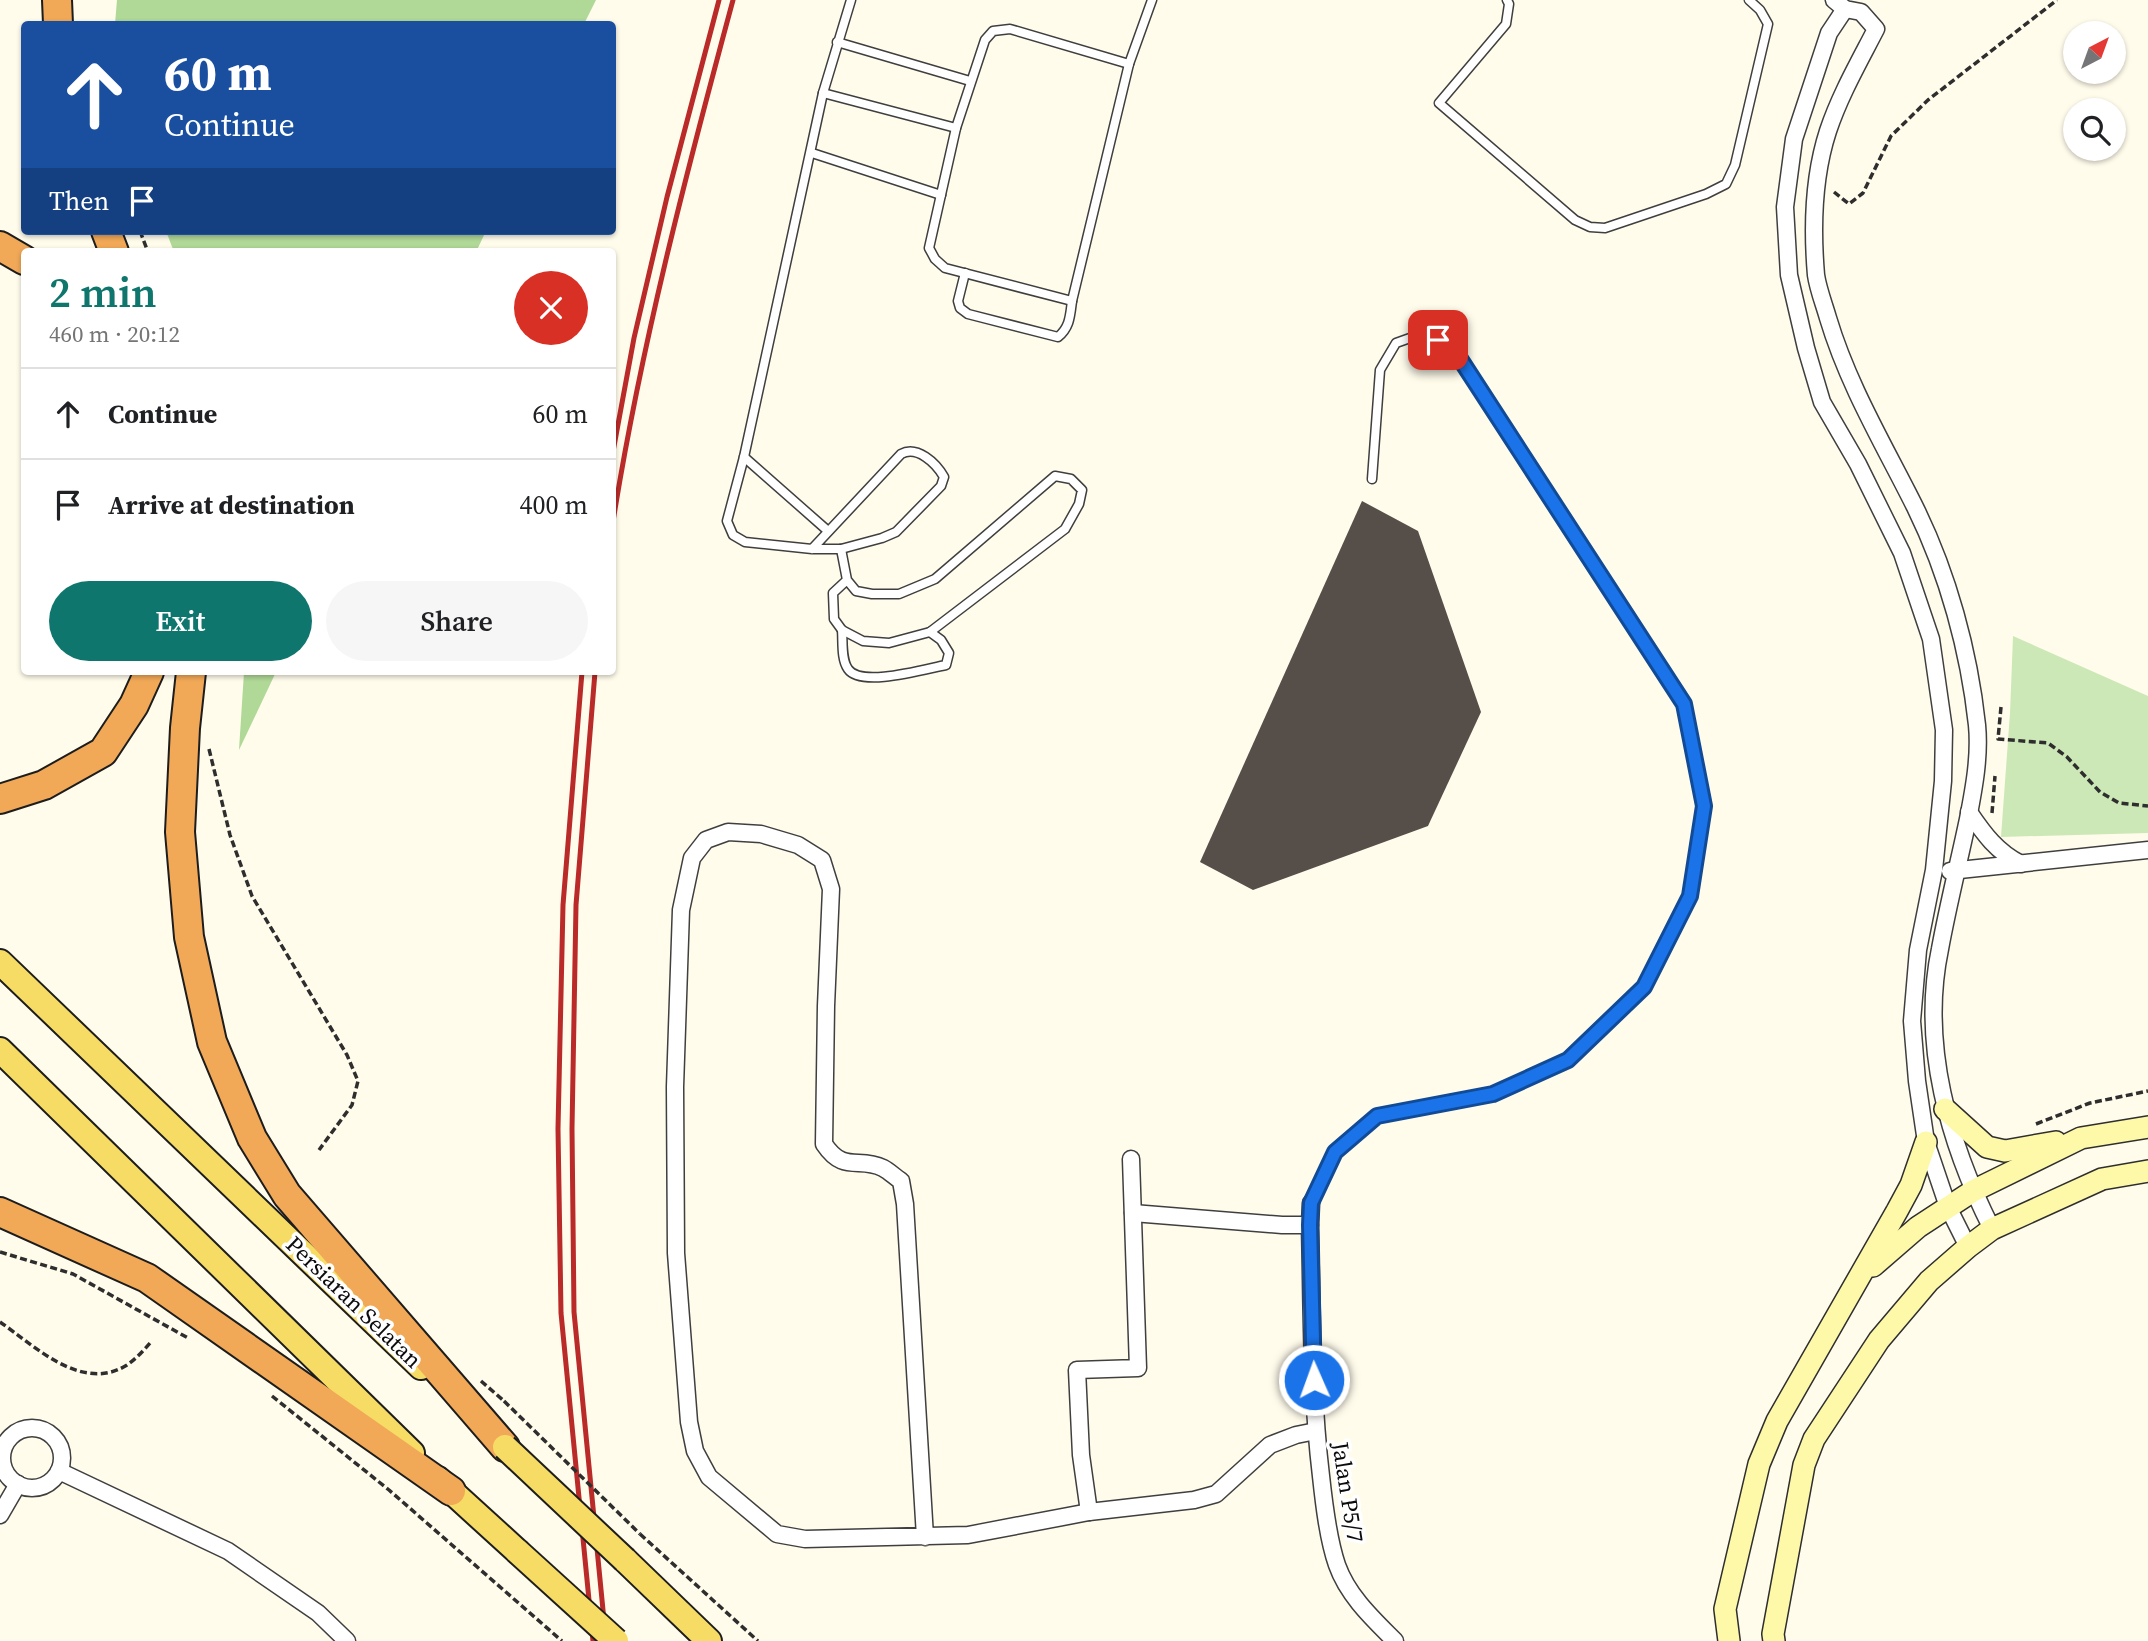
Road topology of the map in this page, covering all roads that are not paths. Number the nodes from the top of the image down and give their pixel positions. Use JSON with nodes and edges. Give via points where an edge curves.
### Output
{"nodes":[{"id":1,"x":57,"y":0,"type":"edge"},
{"id":2,"x":851,"y":0,"type":"edge"},
{"id":3,"x":1152,"y":0,"type":"edge"},
{"id":4,"x":1507,"y":0,"type":"edge"},
{"id":5,"x":1749,"y":0,"type":"edge"},
{"id":6,"x":1839,"y":5,"type":"edge"},
{"id":7,"x":58,"y":21,"type":"edge"},
{"id":8,"x":837,"y":42,"type":"junction"},
{"id":9,"x":1129,"y":64,"type":"junction"},
{"id":10,"x":970,"y":81,"type":"junction"},
{"id":11,"x":823,"y":93,"type":"junction"},
{"id":12,"x":956,"y":128,"type":"junction"},
{"id":13,"x":812,"y":153,"type":"junction"},
{"id":14,"x":941,"y":195,"type":"junction"},
{"id":15,"x":0,"y":246,"type":"edge"},
{"id":16,"x":21,"y":258,"type":"edge"},
{"id":17,"x":965,"y":273,"type":"junction"},
{"id":18,"x":1072,"y":301,"type":"junction"},
{"id":19,"x":744,"y":457,"type":"junction"},
{"id":20,"x":1372,"y":479,"type":"dead end"},
{"id":21,"x":828,"y":531,"type":"junction"},
{"id":22,"x":812,"y":549,"type":"junction"},
{"id":23,"x":841,"y":549,"type":"junction"},
{"id":24,"x":847,"y":580,"type":"junction"},
{"id":25,"x":842,"y":630,"type":"junction"},
{"id":26,"x":930,"y":632,"type":"junction"},
{"id":27,"x":148,"y":675,"type":"edge"},
{"id":28,"x":191,"y":675,"type":"edge"},
{"id":29,"x":0,"y":799,"type":"edge"},
{"id":30,"x":1969,"y":812,"type":"junction"},
{"id":31,"x":2148,"y":850,"type":"edge"},
{"id":32,"x":2021,"y":864,"type":"junction"},
{"id":33,"x":1934,"y":870,"type":"junction"},
{"id":34,"x":1958,"y":871,"type":"junction"},
{"id":35,"x":0,"y":962,"type":"edge"},
{"id":36,"x":0,"y":1050,"type":"edge"},
{"id":37,"x":1945,"y":1109,"type":"junction"},
{"id":38,"x":2148,"y":1126,"type":"edge"},
{"id":39,"x":2081,"y":1138,"type":"junction"},
{"id":40,"x":1926,"y":1142,"type":"junction"},
{"id":41,"x":1131,"y":1159,"type":"dead end"},
{"id":42,"x":2148,"y":1171,"type":"edge"},
{"id":43,"x":1973,"y":1191,"type":"junction"},
{"id":44,"x":1311,"y":1203,"type":"joint"},
{"id":45,"x":1948,"y":1207,"type":"junction"},
{"id":46,"x":0,"y":1212,"type":"edge"},
{"id":47,"x":1133,"y":1213,"type":"junction"},
{"id":48,"x":1310,"y":1225,"type":"junction"},
{"id":49,"x":1992,"y":1229,"type":"junction"},
{"id":50,"x":1968,"y":1247,"type":"junction"},
{"id":51,"x":1861,"y":1277,"type":"junction"},
{"id":52,"x":1316,"y":1431,"type":"junction"},
{"id":53,"x":505,"y":1447,"type":"junction"},
{"id":54,"x":59,"y":1471,"type":"junction"},
{"id":55,"x":18,"y":1485,"type":"junction"},
{"id":56,"x":450,"y":1491,"type":"junction"},
{"id":57,"x":1089,"y":1512,"type":"junction"},
{"id":58,"x":0,"y":1516,"type":"edge"},
{"id":59,"x":925,"y":1536,"type":"junction"},
{"id":60,"x":1725,"y":1609,"type":"junction"},
{"id":61,"x":1774,"y":1639,"type":"edge"},
{"id":62,"x":347,"y":1641,"type":"edge"},
{"id":63,"x":616,"y":1641,"type":"edge"},
{"id":64,"x":709,"y":1641,"type":"edge"},
{"id":65,"x":1395,"y":1641,"type":"edge"},
{"id":66,"x":1718,"y":1641,"type":"edge"},
{"id":67,"x":1729,"y":1641,"type":"edge"}],
"edges":[{"from":1,"to":7,"type":"highway"},
{"from":2,"to":8,"type":"lane"},
{"from":3,"to":9,"type":"lane"},
{"from":4,"to":5,"type":"lane","via":[[1506,24],[1439,103],[1575,220],[1605,228],[1726,184],[1735,165],[1768,24]]},
{"from":6,"to":30,"type":"street","via":[[1861,12],[1876,29],[1844,88],[1827,134],[1813,212],[1817,279],[1834,338],[1942,571],[1965,655],[1977,727],[1976,781]]},
{"from":6,"to":33,"type":"street","via":[[1794,139],[1785,207],[1789,275],[1822,402],[1902,553],[1931,639],[1944,730]]},
{"from":8,"to":10,"type":"lane"},
{"from":8,"to":11,"type":"lane"},
{"from":9,"to":10,"type":"lane","via":[[1010,29],[993,32],[985,40]]},
{"from":9,"to":18,"type":"lane"},
{"from":10,"to":12,"type":"lane"},
{"from":11,"to":12,"type":"lane"},
{"from":11,"to":13,"type":"lane"},
{"from":12,"to":14,"type":"lane"},
{"from":13,"to":14,"type":"lane"},
{"from":13,"to":19,"type":"lane"},
{"from":14,"to":17,"type":"lane","via":[[929,248],[945,268]]},
{"from":15,"to":16,"type":"highway"},
{"from":17,"to":18,"type":"lane"},
{"from":17,"to":18,"type":"lane","via":[[960,308],[994,321],[1058,337],[1069,325]]},
{"from":19,"to":21,"type":"lane"},
{"from":19,"to":22,"type":"lane","via":[[727,521],[733,536],[745,542]]},
{"from":20,"to":44,"type":"lane","via":[[1380,370],[1396,343],[1424,333],[1453,348],[1684,704],[1704,806],[1690,896],[1644,987],[1568,1060],[1493,1094],[1377,1116],[1335,1152]]},
{"from":21,"to":22,"type":"lane"},
{"from":21,"to":23,"type":"lane","via":[[908,450],[915,450],[940,470],[944,477],[941,486],[896,532]]},
{"from":22,"to":23,"type":"lane"},
{"from":23,"to":24,"type":"lane"},
{"from":24,"to":25,"type":"lane","via":[[833,593],[834,619]]},
{"from":24,"to":26,"type":"lane","via":[[856,591],[899,594],[935,579],[1055,477],[1071,480],[1082,490],[1065,528]]},
{"from":25,"to":26,"type":"lane","via":[[863,641],[890,643]]},
{"from":25,"to":26,"type":"lane","via":[[844,660],[858,677],[946,665],[949,653]]},
{"from":27,"to":29,"type":"highway","via":[[103,752],[44,785]]},
{"from":28,"to":53,"type":"highway","via":[[180,832],[189,937],[212,1042],[252,1138],[287,1195]]},
{"from":30,"to":32,"type":"street","via":[[1986,838]]},
{"from":30,"to":34,"type":"street"},
{"from":31,"to":32,"type":"street"},
{"from":32,"to":34,"type":"street"},
{"from":33,"to":34,"type":"street"},
{"from":33,"to":40,"type":"street","via":[[1917,950],[1912,1021]]},
{"from":34,"to":37,"type":"street","via":[[1939,952],[1933,1014]]},
{"from":35,"to":53,"type":"main road","name":"Persiaran Selatan"},
{"from":36,"to":56,"type":"main road"},
{"from":37,"to":39,"type":"street","via":[[1987,1147],[2005,1151]]},
{"from":37,"to":43,"type":"street"},
{"from":38,"to":39,"type":"street"},
{"from":39,"to":43,"type":"street"},
{"from":40,"to":45,"type":"street"},
{"from":40,"to":51,"type":"street","via":[[1911,1185]]},
{"from":41,"to":47,"type":"street"},
{"from":42,"to":49,"type":"street","via":[[2102,1179]]},
{"from":43,"to":45,"type":"street"},
{"from":43,"to":49,"type":"street"},
{"from":44,"to":48,"type":"street","name":"Jalan P5/7"},
{"from":45,"to":50,"type":"street"},
{"from":45,"to":51,"type":"street"},
{"from":46,"to":56,"type":"highway","via":[[147,1278]]},
{"from":47,"to":48,"type":"street"},
{"from":47,"to":57,"type":"street","via":[[1138,1368],[1077,1370]]},
{"from":48,"to":52,"type":"street","name":"Jalan P5/7"},
{"from":49,"to":50,"type":"street"},
{"from":50,"to":61,"type":"street","via":[[1929,1281],[1880,1340],[1814,1439],[1804,1465]]},
{"from":51,"to":60,"type":"street","via":[[1777,1421],[1759,1464]]},
{"from":52,"to":57,"type":"street","via":[[1270,1445],[1216,1494]]},
{"from":52,"to":65,"type":"street","name":"Jalan P5/7","via":[[1337,1566],[1368,1615]]},
{"from":53,"to":64,"type":"main road","name":"Persiaran Selatan","bridge":true},
{"from":54,"to":55,"type":"street","via":[[46,1485]]},
{"from":54,"to":55,"type":"street","via":[[62,1452],[51,1435],[23,1429],[7,1441],[2,1460]]},
{"from":54,"to":62,"type":"street","via":[[228,1551],[318,1613]]},
{"from":55,"to":58,"type":"street"},
{"from":56,"to":63,"type":"main road","bridge":true},
{"from":57,"to":59,"type":"street","via":[[968,1535]]},
{"from":59,"to":59,"type":"street","via":[[805,1539],[777,1534],[709,1478],[695,1451],[676,1253],[674,1087],[681,910],[692,858],[706,840],[728,832],[761,834],[798,845],[822,860],[831,888],[824,1144],[833,1157],[881,1167],[901,1181]]},
{"from":60,"to":66,"type":"street"},
{"from":60,"to":67,"type":"street"}]}
